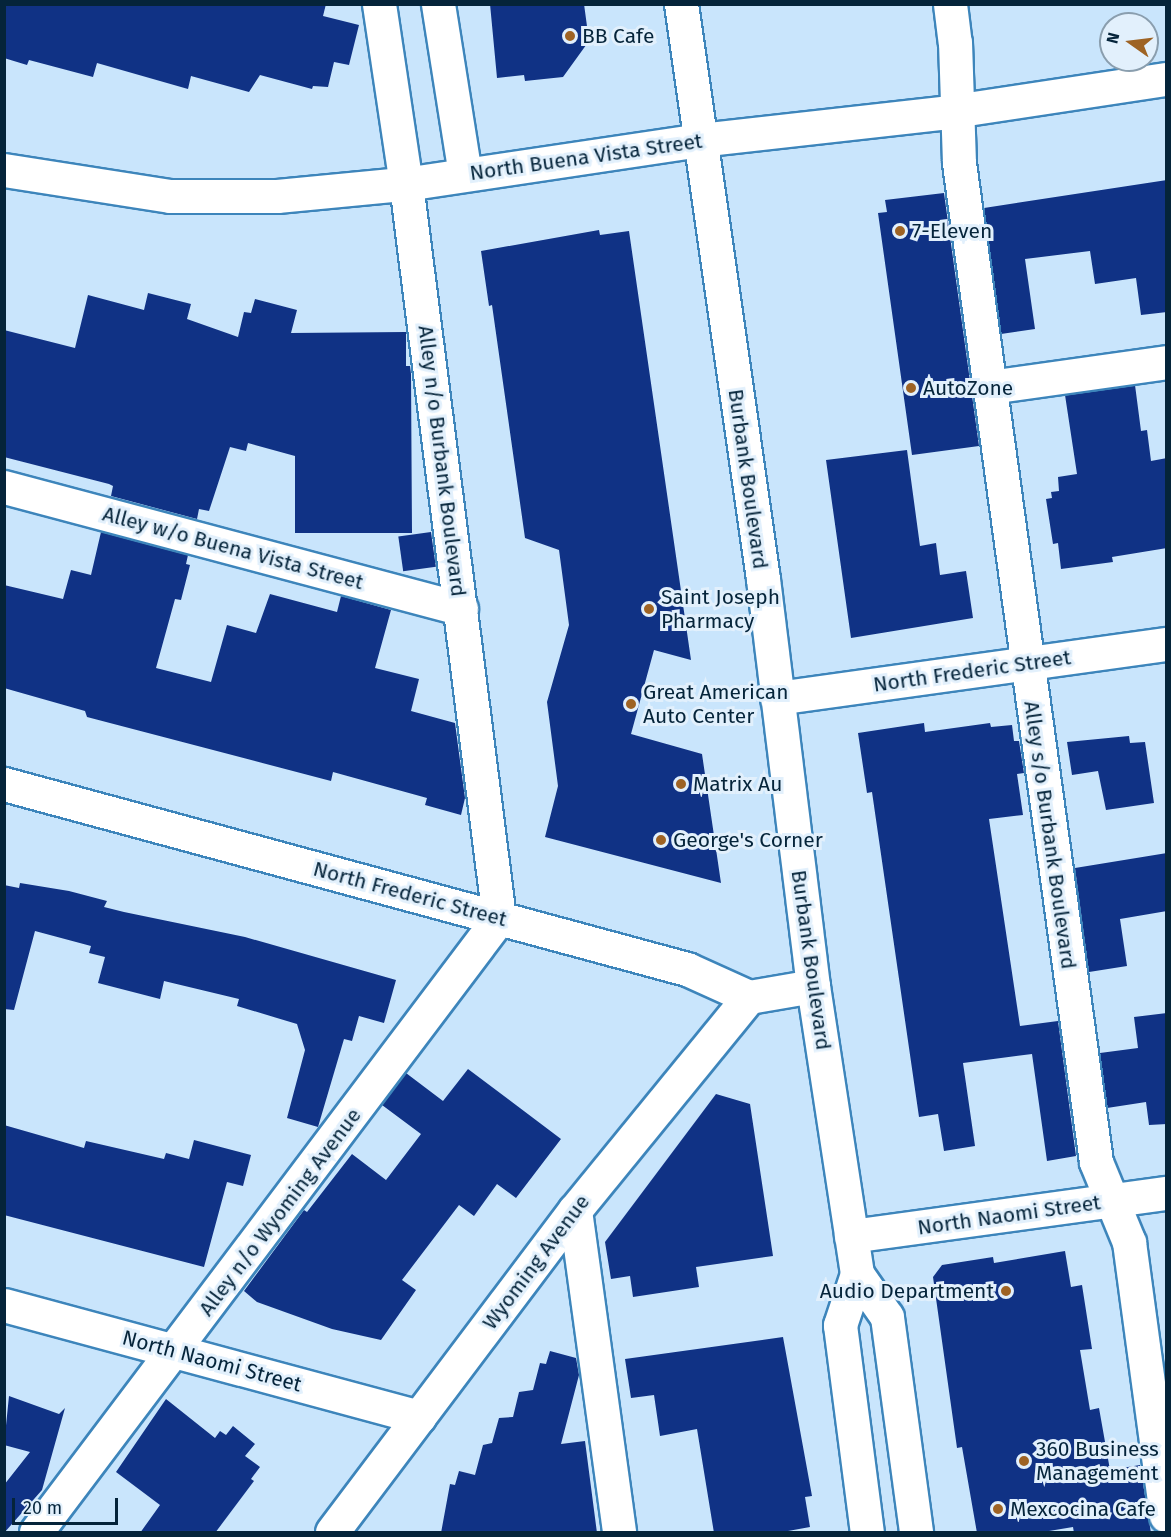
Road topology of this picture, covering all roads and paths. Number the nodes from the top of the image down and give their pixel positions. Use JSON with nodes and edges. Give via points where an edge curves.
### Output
{"nodes":[{"id":1,"x":379,"y":4,"type":"edge"},
{"id":2,"x":438,"y":4,"type":"edge"},
{"id":3,"x":681,"y":4,"type":"edge"},
{"id":4,"x":950,"y":4,"type":"edge"},
{"id":5,"x":1167,"y":80,"type":"edge"},
{"id":6,"x":957,"y":110,"type":"junction"},
{"id":7,"x":699,"y":140,"type":"junction"},
{"id":8,"x":4,"y":170,"type":"edge"},
{"id":9,"x":465,"y":174,"type":"junction"},
{"id":10,"x":406,"y":184,"type":"junction"},
{"id":11,"x":1167,"y":362,"type":"edge"},
{"id":12,"x":989,"y":387,"type":"junction"},
{"id":13,"x":4,"y":487,"type":"edge"},
{"id":14,"x":461,"y":609,"type":"junction"},
{"id":15,"x":1167,"y":644,"type":"edge"},
{"id":16,"x":1026,"y":664,"type":"junction"},
{"id":17,"x":777,"y":698,"type":"junction"},
{"id":18,"x":4,"y":784,"type":"edge"},
{"id":19,"x":499,"y":918,"type":"junction"},
{"id":20,"x":813,"y":986,"type":"junction"},
{"id":21,"x":749,"y":997,"type":"junction"},
{"id":22,"x":1167,"y":1193,"type":"edge"},
{"id":23,"x":1112,"y":1201,"type":"junction"},
{"id":24,"x":575,"y":1210,"type":"junction"},
{"id":25,"x":851,"y":1236,"type":"junction"},
{"id":26,"x":857,"y":1274,"type":"junction"},
{"id":27,"x":4,"y":1305,"type":"edge"},
{"id":28,"x":176,"y":1351,"type":"junction"},
{"id":29,"x":419,"y":1417,"type":"junction"},
{"id":30,"x":1167,"y":1516,"type":"edge"},
{"id":31,"x":36,"y":1533,"type":"edge"},
{"id":32,"x":332,"y":1533,"type":"edge"},
{"id":33,"x":619,"y":1533,"type":"edge"},
{"id":34,"x":867,"y":1533,"type":"edge"},
{"id":35,"x":916,"y":1533,"type":"edge"}],
"edges":[{"from":1,"to":10,"type":"main road","name":"Alley n/o Burbank Boulevard"},
{"from":2,"to":9,"type":"main road"},
{"from":3,"to":7,"type":"main road","name":"Burbank Boulevard"},
{"from":4,"to":6,"type":"main road","name":"Alley s/o Burbank Boulevard"},
{"from":5,"to":6,"type":"main road","name":"North Buena Vista Street"},
{"from":6,"to":7,"type":"main road","name":"North Buena Vista Street"},
{"from":6,"to":12,"type":"main road","name":"Alley s/o Burbank Boulevard","via":[[959,163]]},
{"from":7,"to":9,"type":"main road","name":"North Buena Vista Street"},
{"from":7,"to":17,"type":"main road","name":"Burbank Boulevard"},
{"from":8,"to":10,"type":"main road","name":"North Buena Vista Street","via":[[170,196],[277,196]]},
{"from":9,"to":10,"type":"main road","name":"North Buena Vista Street"},
{"from":10,"to":14,"type":"main road","name":"Alley n/o Burbank Boulevard"},
{"from":11,"to":12,"type":"main road"},
{"from":12,"to":16,"type":"main road","name":"Alley s/o Burbank Boulevard"},
{"from":13,"to":14,"type":"main road","name":"Alley w/o Buena Vista Street"},
{"from":14,"to":19,"type":"main road","name":"Alley n/o Burbank Boulevard"},
{"from":15,"to":16,"type":"main road","name":"North Frederic Street"},
{"from":16,"to":17,"type":"main road","name":"North Frederic Street"},
{"from":16,"to":23,"type":"main road","name":"Alley s/o Burbank Boulevard","via":[[1096,1162]]},
{"from":17,"to":20,"type":"main road","name":"Burbank Boulevard"},
{"from":18,"to":19,"type":"main road","name":"North Frederic Street"},
{"from":19,"to":21,"type":"main road","name":"North Frederic Street","via":[[687,969]]},
{"from":19,"to":28,"type":"main road","name":"Alley n/o Wyoming Avenue"},
{"from":20,"to":21,"type":"main road"},
{"from":20,"to":25,"type":"main road","name":"Burbank Boulevard"},
{"from":21,"to":24,"type":"main road","name":"Wyoming Avenue"},
{"from":22,"to":23,"type":"main road","name":"North Naomi Street"},
{"from":23,"to":25,"type":"main road","name":"North Naomi Street"},
{"from":23,"to":30,"type":"main road","name":"Alley s/o Burbank Boulevard","via":[[1129,1242]]},
{"from":24,"to":29,"type":"main road","name":"Wyoming Avenue"},
{"from":24,"to":33,"type":"main road"},
{"from":25,"to":26,"type":"main road","name":"Burbank Boulevard"},
{"from":26,"to":34,"type":"main road","name":"Burbank Boulevard","via":[[840,1325]]},
{"from":26,"to":35,"type":"main road","name":"Burbank Boulevard","via":[[887,1317]]},
{"from":27,"to":28,"type":"main road","name":"North Naomi Street"},
{"from":28,"to":29,"type":"main road","name":"North Naomi Street"},
{"from":28,"to":31,"type":"main road","name":"Alley n/o Wyoming Avenue"},
{"from":29,"to":32,"type":"main road","name":"Wyoming Avenue"}]}
